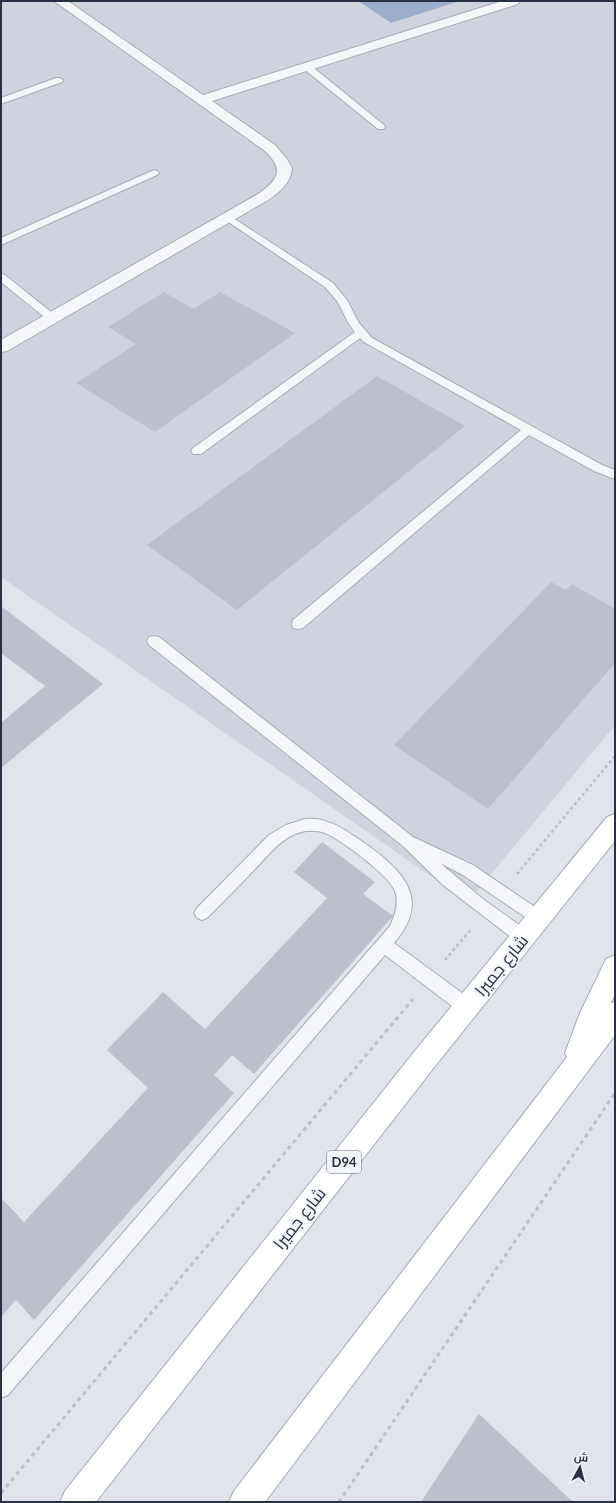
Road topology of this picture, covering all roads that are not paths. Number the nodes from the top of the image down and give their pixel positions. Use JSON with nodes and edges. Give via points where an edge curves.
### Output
{"nodes":[{"id":1,"x":60,"y":1,"type":"edge"},
{"id":2,"x":514,"y":1,"type":"edge"},
{"id":3,"x":307,"y":67,"type":"junction"},
{"id":4,"x":59,"y":80,"type":"dead end"},
{"id":5,"x":201,"y":100,"type":"junction"},
{"id":6,"x":1,"y":101,"type":"edge"},
{"id":7,"x":381,"y":127,"type":"dead end"},
{"id":8,"x":154,"y":173,"type":"dead end"},
{"id":9,"x":227,"y":218,"type":"junction"},
{"id":10,"x":1,"y":242,"type":"edge"},
{"id":11,"x":1,"y":277,"type":"edge"},
{"id":12,"x":52,"y":318,"type":"junction"},
{"id":13,"x":360,"y":332,"type":"junction"},
{"id":14,"x":1,"y":347,"type":"edge"},
{"id":15,"x":529,"y":429,"type":"junction"},
{"id":16,"x":197,"y":451,"type":"dead end"},
{"id":17,"x":615,"y":475,"type":"edge"},
{"id":18,"x":298,"y":624,"type":"dead end"},
{"id":19,"x":154,"y":641,"type":"dead end"},
{"id":20,"x":615,"y":824,"type":"edge"},
{"id":21,"x":408,"y":841,"type":"junction"},
{"id":22,"x":202,"y":913,"type":"dead end"},
{"id":23,"x":531,"y":928,"type":"junction"},
{"id":24,"x":384,"y":945,"type":"junction"},
{"id":25,"x":615,"y":967,"type":"edge"},
{"id":26,"x":466,"y":1007,"type":"junction"},
{"id":27,"x":615,"y":1014,"type":"edge"},
{"id":28,"x":572,"y":1071,"type":"junction"},
{"id":29,"x":1,"y":1388,"type":"edge"},
{"id":30,"x":76,"y":1502,"type":"edge"},
{"id":31,"x":245,"y":1502,"type":"edge"}],
"edges":[{"from":1,"to":5,"type":"street"},
{"from":2,"to":3,"type":"street"},
{"from":3,"to":5,"type":"street"},
{"from":3,"to":7,"type":"lane"},
{"from":4,"to":6,"type":"lane"},
{"from":5,"to":9,"type":"street","via":[[270,148],[279,155],[284,164],[282,181],[274,190]]},
{"from":8,"to":10,"type":"lane"},
{"from":9,"to":12,"type":"street"},
{"from":9,"to":13,"type":"lane","via":[[328,285],[342,300]]},
{"from":11,"to":12,"type":"lane"},
{"from":12,"to":14,"type":"street"},
{"from":13,"to":15,"type":"lane","via":[[368,340]]},
{"from":13,"to":16,"type":"lane"},
{"from":15,"to":17,"type":"lane"},
{"from":15,"to":18,"type":"lane"},
{"from":19,"to":21,"type":"lane"},
{"from":20,"to":23,"type":"main road","name":"شارع جميرا","number":"D94"},
{"from":21,"to":23,"type":"lane","via":[[468,870],[501,893]]},
{"from":21,"to":23,"type":"lane","via":[[454,886],[486,911]]},
{"from":22,"to":24,"type":"lane","via":[[285,832],[304,826],[324,826],[336,831],[389,869],[396,878],[404,899],[404,910],[401,921]]},
{"from":23,"to":26,"type":"main road","name":"شارع جميرا","number":"D94"},
{"from":24,"to":26,"type":"lane"},
{"from":24,"to":29,"type":"lane"},
{"from":25,"to":28,"type":"main road","via":[[589,1022]]},
{"from":26,"to":30,"type":"main road","name":"شارع جميرا","number":"D94"},
{"from":27,"to":28,"type":"main road"},
{"from":28,"to":31,"type":"main road"}]}
